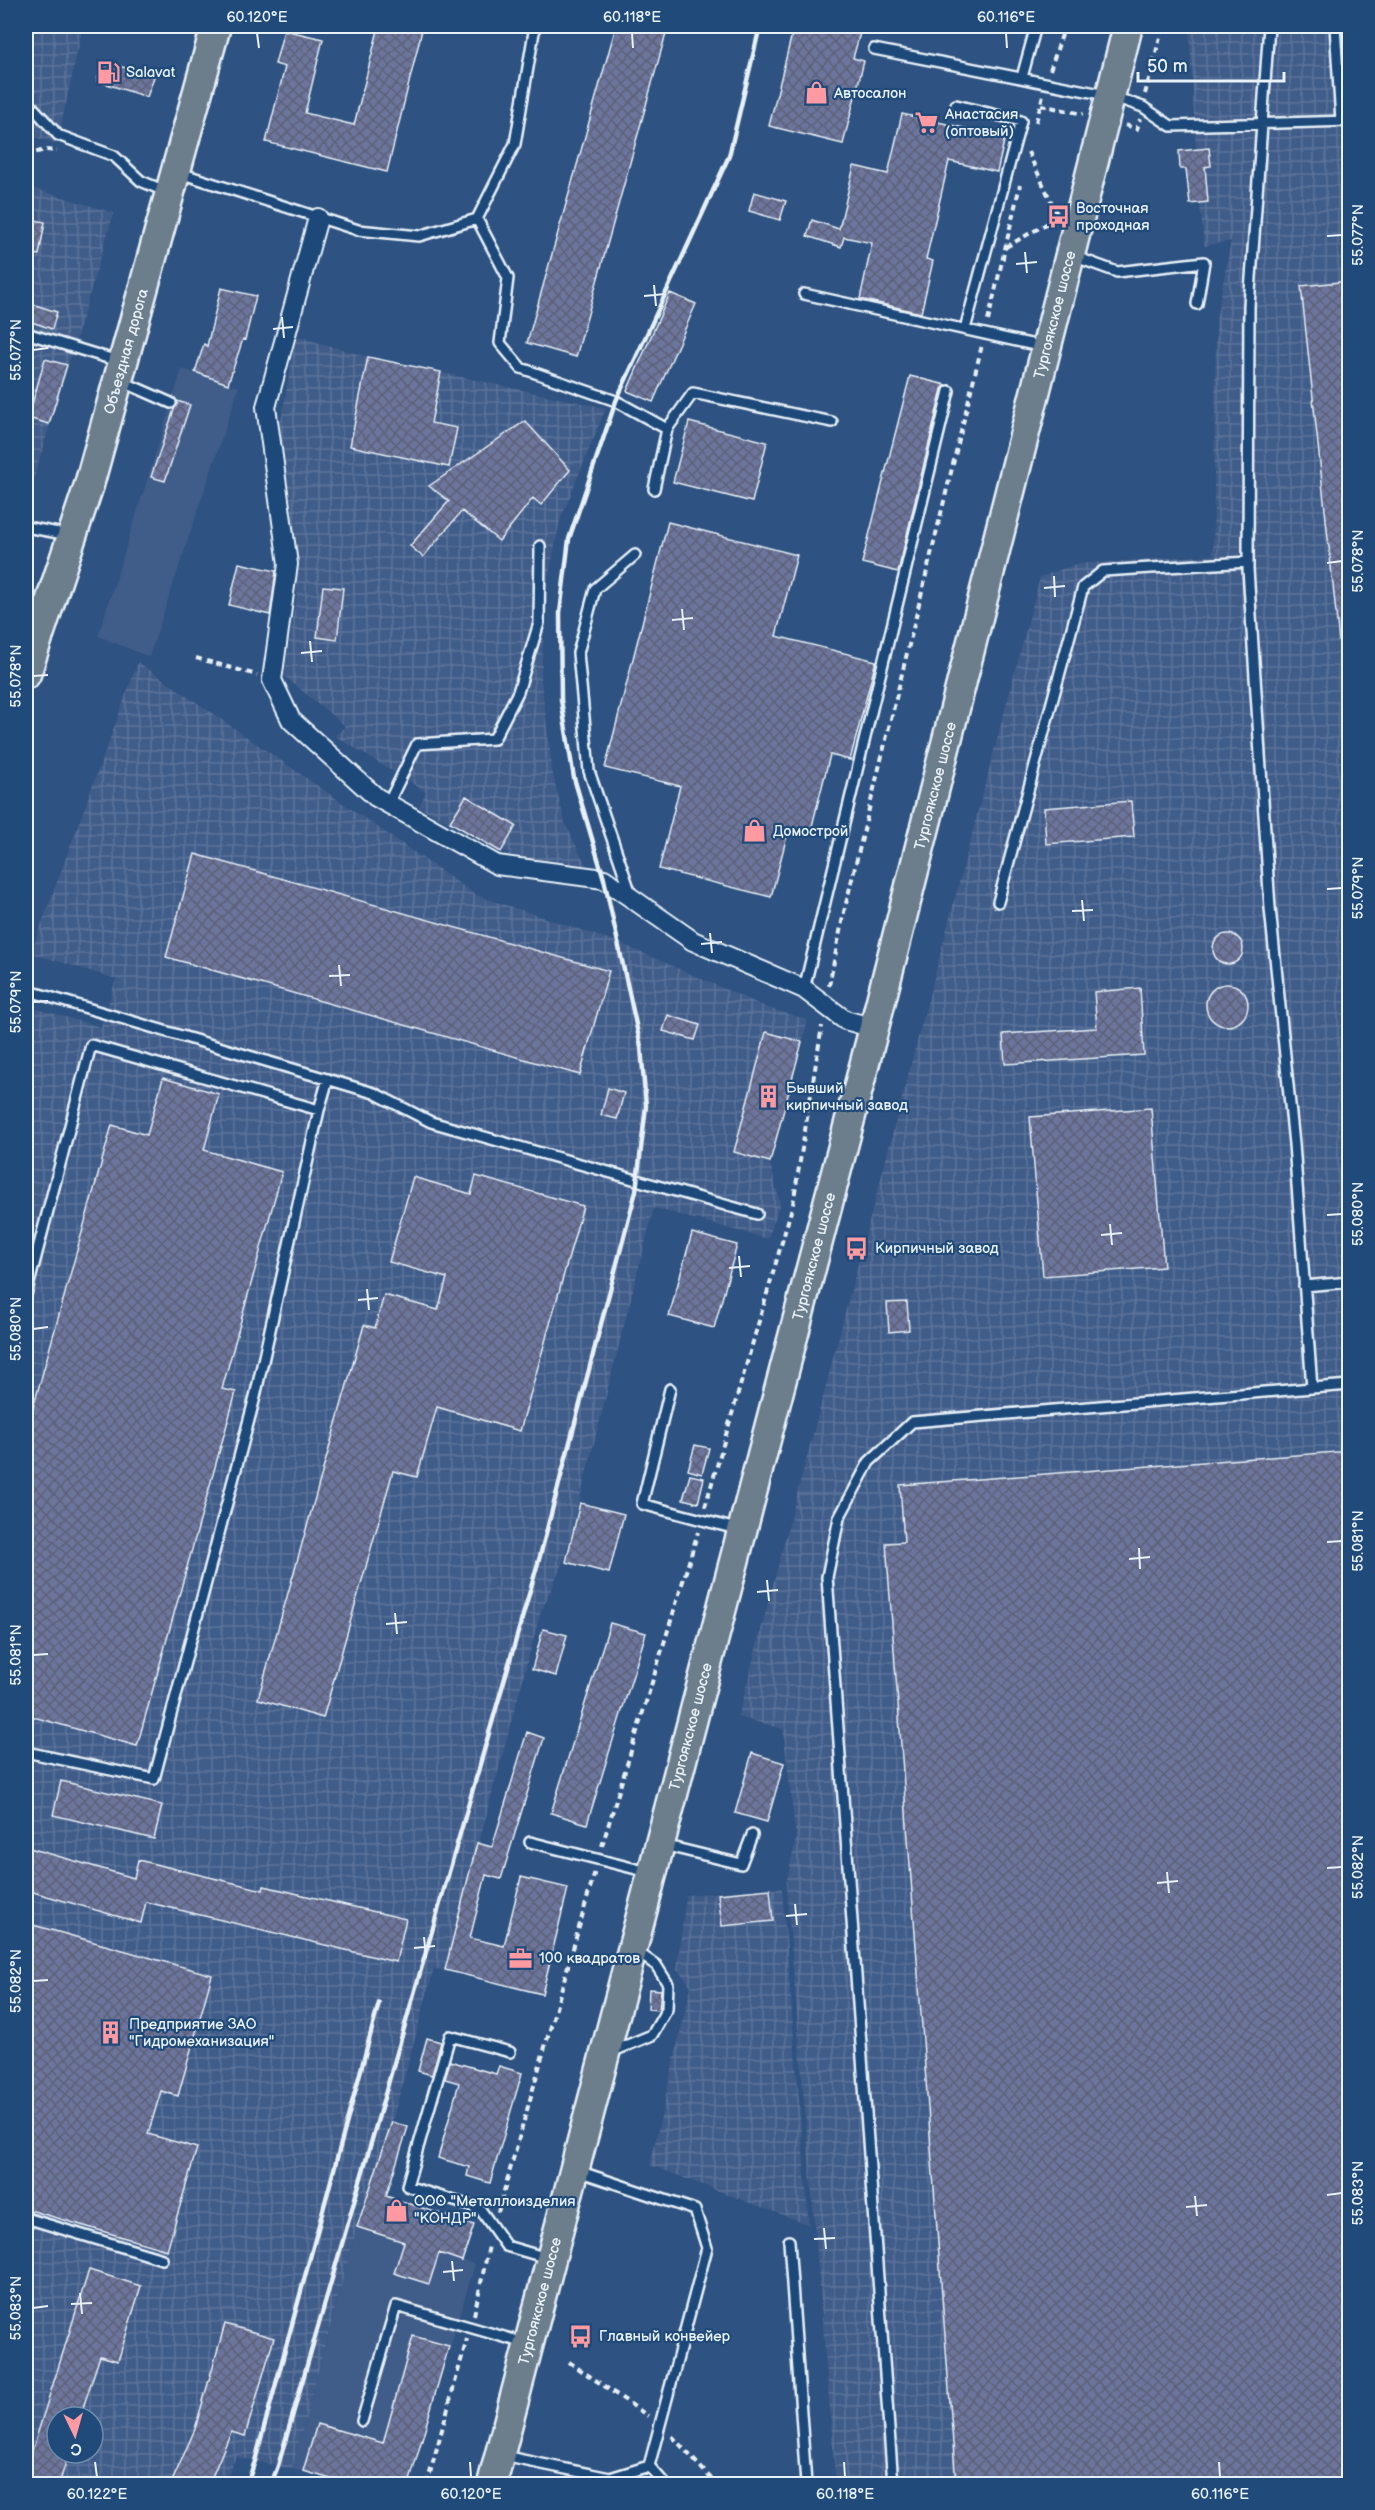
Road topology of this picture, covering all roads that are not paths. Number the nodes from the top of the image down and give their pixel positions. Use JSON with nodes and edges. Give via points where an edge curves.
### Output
{"nodes":[{"id":1,"x":216,"y":26,"type":"edge"},
{"id":2,"x":535,"y":26,"type":"edge"},
{"id":3,"x":1036,"y":26,"type":"edge"},
{"id":4,"x":1128,"y":26,"type":"edge"},
{"id":5,"x":1269,"y":26,"type":"edge"},
{"id":6,"x":1335,"y":26,"type":"edge"},
{"id":7,"x":874,"y":49,"type":"dead end"},
{"id":8,"x":1022,"y":77,"type":"junction"},
{"id":9,"x":26,"y":96,"type":"edge"},
{"id":10,"x":1110,"y":96,"type":"junction"},
{"id":11,"x":956,"y":105,"type":"dead end"},
{"id":12,"x":1345,"y":121,"type":"edge"},
{"id":13,"x":1263,"y":124,"type":"junction"},
{"id":14,"x":175,"y":183,"type":"junction"},
{"id":15,"x":318,"y":218,"type":"junction"},
{"id":16,"x":477,"y":219,"type":"junction"},
{"id":17,"x":1071,"y":255,"type":"junction"},
{"id":18,"x":804,"y":294,"type":"dead end"},
{"id":19,"x":1197,"y":304,"type":"dead end"},
{"id":20,"x":965,"y":329,"type":"junction"},
{"id":21,"x":26,"y":333,"type":"edge"},
{"id":22,"x":1047,"y":347,"type":"junction"},
{"id":23,"x":121,"y":371,"type":"junction"},
{"id":24,"x":949,"y":391,"type":"dead end"},
{"id":25,"x":171,"y":404,"type":"dead end"},
{"id":26,"x":832,"y":422,"type":"dead end"},
{"id":27,"x":667,"y":429,"type":"junction"},
{"id":28,"x":654,"y":489,"type":"dead end"},
{"id":29,"x":26,"y":527,"type":"edge"},
{"id":30,"x":72,"y":536,"type":"junction"},
{"id":31,"x":540,"y":546,"type":"dead end"},
{"id":32,"x":635,"y":555,"type":"dead end"},
{"id":33,"x":1248,"y":561,"type":"junction"},
{"id":34,"x":26,"y":674,"type":"edge"},
{"id":35,"x":388,"y":804,"type":"junction"},
{"id":36,"x":633,"y":899,"type":"junction"},
{"id":37,"x":998,"y":902,"type":"dead end"},
{"id":38,"x":804,"y":989,"type":"junction"},
{"id":39,"x":26,"y":990,"type":"edge"},
{"id":40,"x":873,"y":1028,"type":"junction"},
{"id":41,"x":328,"y":1079,"type":"junction"},
{"id":42,"x":319,"y":1110,"type":"junction"},
{"id":43,"x":757,"y":1214,"type":"dead end"},
{"id":44,"x":1350,"y":1282,"type":"edge"},
{"id":45,"x":1304,"y":1286,"type":"junction"},
{"id":46,"x":26,"y":1295,"type":"edge"},
{"id":47,"x":1350,"y":1385,"type":"edge"},
{"id":48,"x":1312,"y":1388,"type":"junction"},
{"id":49,"x":670,"y":1389,"type":"dead end"},
{"id":50,"x":742,"y":1531,"type":"junction"},
{"id":51,"x":26,"y":1752,"type":"edge"},
{"id":52,"x":752,"y":1835,"type":"dead end"},
{"id":53,"x":530,"y":1842,"type":"dead end"},
{"id":54,"x":661,"y":1845,"type":"junction"},
{"id":55,"x":653,"y":1874,"type":"junction"},
{"id":56,"x":633,"y":1950,"type":"junction"},
{"id":57,"x":510,"y":2052,"type":"dead end"},
{"id":58,"x":606,"y":2054,"type":"junction"},
{"id":59,"x":576,"y":2170,"type":"junction"},
{"id":60,"x":26,"y":2218,"type":"edge"},
{"id":61,"x":789,"y":2241,"type":"dead end"},
{"id":62,"x":162,"y":2259,"type":"dead end"},
{"id":63,"x":552,"y":2260,"type":"junction"},
{"id":64,"x":530,"y":2344,"type":"junction"},
{"id":65,"x":362,"y":2421,"type":"dead end"},
{"id":66,"x":501,"y":2455,"type":"junction"},
{"id":67,"x":649,"y":2466,"type":"junction"},
{"id":68,"x":492,"y":2484,"type":"edge"},
{"id":69,"x":665,"y":2484,"type":"edge"},
{"id":70,"x":806,"y":2484,"type":"edge"},
{"id":71,"x":893,"y":2484,"type":"edge"}],
"edges":[{"from":1,"to":14,"type":"main road","name":"Объездная дорога"},
{"from":2,"to":16,"type":"lane","via":[[515,144]]},
{"from":3,"to":8,"type":"lane"},
{"from":4,"to":10,"type":"main road","name":"Тургоякское шоссе"},
{"from":5,"to":13,"type":"lane"},
{"from":6,"to":12,"type":"lane"},
{"from":7,"to":8,"type":"lane"},
{"from":8,"to":10,"type":"lane"},
{"from":9,"to":14,"type":"lane","via":[[58,135],[114,156],[141,181]]},
{"from":10,"to":13,"type":"lane","via":[[1143,107],[1171,126]]},
{"from":10,"to":17,"type":"main road","name":"Тургоякское шоссе"},
{"from":11,"to":20,"type":"lane","via":[[1021,121]]},
{"from":12,"to":13,"type":"lane"},
{"from":13,"to":33,"type":"lane","via":[[1249,306]]},
{"from":14,"to":15,"type":"lane"},
{"from":14,"to":23,"type":"main road","name":"Объездная дорога"},
{"from":15,"to":16,"type":"lane","via":[[358,230],[419,236]]},
{"from":15,"to":35,"type":"street","via":[[266,407],[288,564],[272,680],[291,720]]},
{"from":16,"to":27,"type":"lane","via":[[508,278],[500,343],[521,368],[616,401]]},
{"from":17,"to":19,"type":"lane","via":[[1117,272],[1204,262]]},
{"from":17,"to":22,"type":"main road","name":"Тургоякское шоссе"},
{"from":18,"to":20,"type":"lane"},
{"from":20,"to":22,"type":"lane"},
{"from":21,"to":23,"type":"lane"},
{"from":22,"to":40,"type":"main road","name":"Тургоякское шоссе"},
{"from":23,"to":25,"type":"lane"},
{"from":23,"to":30,"type":"main road","name":"Объездная дорога"},
{"from":24,"to":38,"type":"lane"},
{"from":26,"to":27,"type":"lane","via":[[693,393]]},
{"from":27,"to":28,"type":"lane"},
{"from":29,"to":30,"type":"lane"},
{"from":30,"to":34,"type":"main road","name":"Объездная дорога"},
{"from":31,"to":35,"type":"lane","via":[[538,623],[518,692],[494,740],[417,744]]},
{"from":32,"to":36,"type":"lane","via":[[595,589],[578,653],[589,771]]},
{"from":33,"to":37,"type":"lane","via":[[1103,571],[1083,587]]},
{"from":33,"to":45,"type":"lane","via":[[1270,908]]},
{"from":35,"to":36,"type":"street","via":[[497,865],[604,879]]},
{"from":36,"to":38,"type":"street","via":[[693,941]]},
{"from":38,"to":40,"type":"street","via":[[845,1020]]},
{"from":39,"to":41,"type":"lane"},
{"from":40,"to":50,"type":"main road","name":"Тургоякское шоссе"},
{"from":41,"to":42,"type":"lane"},
{"from":41,"to":43,"type":"lane","via":[[374,1093],[431,1122]]},
{"from":42,"to":46,"type":"lane","via":[[90,1045]]},
{"from":42,"to":51,"type":"lane","via":[[255,1397],[154,1779]]},
{"from":44,"to":45,"type":"lane"},
{"from":45,"to":48,"type":"lane"},
{"from":47,"to":48,"type":"lane"},
{"from":48,"to":71,"type":"lane","via":[[912,1422],[869,1462],[839,1518],[827,1577]]},
{"from":49,"to":50,"type":"lane","via":[[642,1504]]},
{"from":50,"to":54,"type":"main road","name":"Тургоякское шоссе"},
{"from":52,"to":54,"type":"lane","via":[[741,1864]]},
{"from":53,"to":55,"type":"lane"},
{"from":54,"to":55,"type":"main road","name":"Тургоякское шоссе"},
{"from":55,"to":56,"type":"main road","name":"Тургоякское шоссе"},
{"from":56,"to":58,"type":"main road","name":"Тургоякское шоссе"},
{"from":56,"to":58,"type":"lane","via":[[656,1965],[668,1984],[668,2009],[652,2035]]},
{"from":57,"to":63,"type":"lane","via":[[450,2036],[407,2186],[480,2209],[506,2246]]},
{"from":58,"to":59,"type":"main road","name":"Тургоякское шоссе"},
{"from":59,"to":63,"type":"main road","name":"Тургоякское шоссе"},
{"from":59,"to":67,"type":"lane","via":[[695,2210],[708,2248]]},
{"from":60,"to":62,"type":"lane"},
{"from":61,"to":70,"type":"lane"},
{"from":63,"to":64,"type":"main road","name":"Тургоякское шоссе"},
{"from":64,"to":65,"type":"lane","via":[[396,2306]]},
{"from":64,"to":66,"type":"main road","name":"Тургоякское шоссе"},
{"from":66,"to":67,"type":"lane","via":[[610,2478]]},
{"from":66,"to":68,"type":"main road","name":"Тургоякское шоссе"},
{"from":67,"to":69,"type":"lane"}]}
